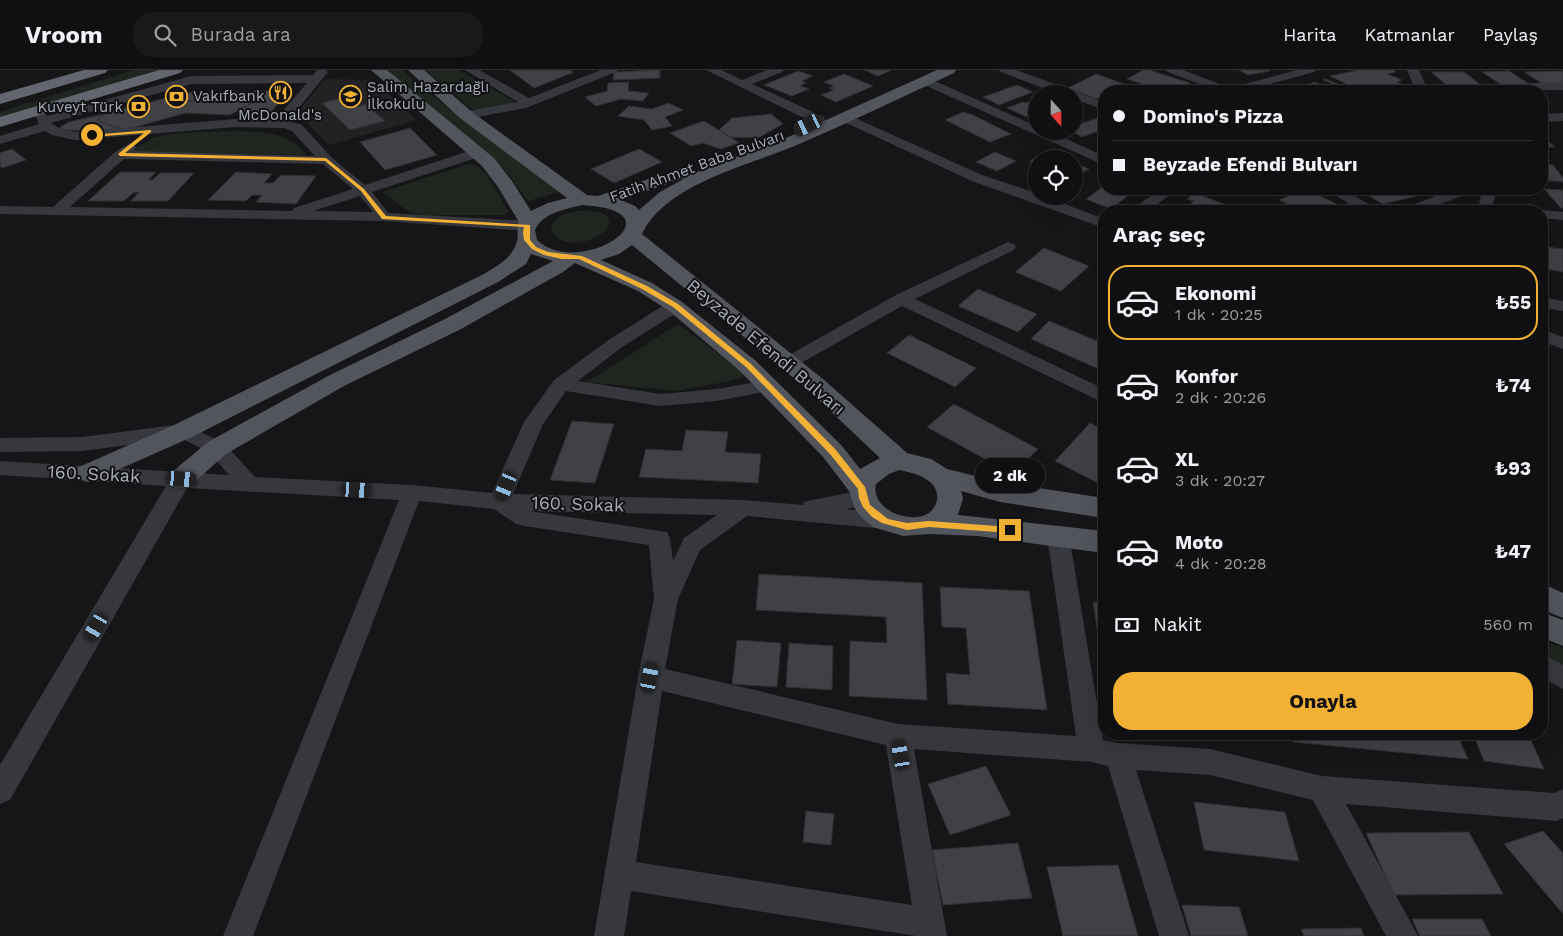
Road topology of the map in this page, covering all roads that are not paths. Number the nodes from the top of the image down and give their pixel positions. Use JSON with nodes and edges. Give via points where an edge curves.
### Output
{"nodes":[{"id":1,"x":75,"y":70,"type":"edge"},
{"id":2,"x":100,"y":70,"type":"edge"},
{"id":3,"x":121,"y":70,"type":"edge"},
{"id":4,"x":175,"y":70,"type":"edge"},
{"id":5,"x":378,"y":70,"type":"edge"},
{"id":6,"x":415,"y":70,"type":"edge"},
{"id":7,"x":471,"y":70,"type":"edge"},
{"id":8,"x":612,"y":70,"type":"edge"},
{"id":9,"x":712,"y":70,"type":"edge"},
{"id":10,"x":778,"y":70,"type":"edge"},
{"id":11,"x":949,"y":70,"type":"edge"},
{"id":12,"x":1005,"y":70,"type":"edge"},
{"id":13,"x":1172,"y":70,"type":"edge"},
{"id":14,"x":1413,"y":70,"type":"edge"},
{"id":15,"x":1300,"y":71,"type":"edge"},
{"id":16,"x":320,"y":75,"type":"edge"},
{"id":17,"x":928,"y":76,"type":"edge"},
{"id":18,"x":741,"y":84,"type":"junction"},
{"id":19,"x":1046,"y":85,"type":"edge"},
{"id":20,"x":1213,"y":85,"type":"edge"},
{"id":21,"x":1250,"y":85,"type":"edge"},
{"id":22,"x":1419,"y":85,"type":"edge"},
{"id":23,"x":1563,"y":86,"type":"edge"},
{"id":24,"x":1548,"y":87,"type":"edge"},
{"id":25,"x":0,"y":92,"type":"edge"},
{"id":26,"x":1083,"y":98,"type":"edge"},
{"id":27,"x":0,"y":99,"type":"edge"},
{"id":28,"x":528,"y":103,"type":"junction"},
{"id":29,"x":1098,"y":104,"type":"edge"},
{"id":30,"x":0,"y":106,"type":"edge"},
{"id":31,"x":466,"y":115,"type":"junction"},
{"id":32,"x":1563,"y":117,"type":"edge"},
{"id":33,"x":846,"y":118,"type":"junction"},
{"id":34,"x":1548,"y":118,"type":"edge"},
{"id":35,"x":43,"y":119,"type":"junction"},
{"id":36,"x":819,"y":120,"type":"junction"},
{"id":37,"x":0,"y":122,"type":"edge"},
{"id":38,"x":279,"y":123,"type":"junction"},
{"id":39,"x":1028,"y":126,"type":"edge"},
{"id":40,"x":149,"y":131,"type":"junction"},
{"id":41,"x":0,"y":140,"type":"edge"},
{"id":42,"x":1057,"y":140,"type":"edge"},
{"id":43,"x":477,"y":153,"type":"junction"},
{"id":44,"x":120,"y":155,"type":"junction"},
{"id":45,"x":1098,"y":158,"type":"edge"},
{"id":46,"x":326,"y":160,"type":"junction"},
{"id":47,"x":362,"y":190,"type":"junction"},
{"id":48,"x":1160,"y":195,"type":"edge"},
{"id":49,"x":1343,"y":195,"type":"edge"},
{"id":50,"x":1451,"y":195,"type":"edge"},
{"id":51,"x":591,"y":201,"type":"junction"},
{"id":52,"x":1146,"y":205,"type":"edge"},
{"id":53,"x":1360,"y":205,"type":"edge"},
{"id":54,"x":1425,"y":205,"type":"edge"},
{"id":55,"x":0,"y":210,"type":"edge"},
{"id":56,"x":56,"y":211,"type":"junction"},
{"id":57,"x":1548,"y":215,"type":"edge"},
{"id":58,"x":284,"y":216,"type":"junction"},
{"id":59,"x":1563,"y":216,"type":"edge"},
{"id":60,"x":384,"y":218,"type":"junction"},
{"id":61,"x":1098,"y":222,"type":"edge"},
{"id":62,"x":528,"y":230,"type":"junction"},
{"id":63,"x":633,"y":232,"type":"junction"},
{"id":64,"x":1008,"y":247,"type":"dead end"},
{"id":65,"x":576,"y":257,"type":"junction"},
{"id":66,"x":902,"y":299,"type":"junction"},
{"id":67,"x":675,"y":306,"type":"junction"},
{"id":68,"x":1548,"y":337,"type":"edge"},
{"id":69,"x":1563,"y":344,"type":"edge"},
{"id":70,"x":788,"y":363,"type":"junction"},
{"id":71,"x":561,"y":384,"type":"junction"},
{"id":72,"x":768,"y":386,"type":"junction"},
{"id":73,"x":1098,"y":394,"type":"edge"},
{"id":74,"x":184,"y":431,"type":"junction"},
{"id":75,"x":0,"y":445,"type":"edge"},
{"id":76,"x":218,"y":448,"type":"junction"},
{"id":77,"x":900,"y":462,"type":"junction"},
{"id":78,"x":0,"y":468,"type":"edge"},
{"id":79,"x":88,"y":473,"type":"junction"},
{"id":80,"x":942,"y":476,"type":"junction"},
{"id":81,"x":182,"y":479,"type":"junction"},
{"id":82,"x":249,"y":484,"type":"junction"},
{"id":83,"x":412,"y":493,"type":"junction"},
{"id":84,"x":863,"y":493,"type":"junction"},
{"id":85,"x":499,"y":502,"type":"junction"},
{"id":86,"x":1098,"y":507,"type":"edge"},
{"id":87,"x":743,"y":508,"type":"junction"},
{"id":88,"x":788,"y":512,"type":"junction"},
{"id":89,"x":885,"y":521,"type":"junction"},
{"id":90,"x":929,"y":524,"type":"junction"},
{"id":91,"x":1058,"y":535,"type":"junction"},
{"id":92,"x":1098,"y":541,"type":"edge"},
{"id":93,"x":1548,"y":598,"type":"edge"},
{"id":94,"x":666,"y":599,"type":"junction"},
{"id":95,"x":1563,"y":606,"type":"edge"},
{"id":96,"x":1548,"y":627,"type":"edge"},
{"id":97,"x":1563,"y":633,"type":"edge"},
{"id":98,"x":1548,"y":668,"type":"edge"},
{"id":99,"x":650,"y":677,"type":"junction"},
{"id":100,"x":1563,"y":678,"type":"edge"},
{"id":101,"x":1098,"y":721,"type":"edge"},
{"id":102,"x":898,"y":736,"type":"junction"},
{"id":103,"x":1102,"y":740,"type":"edge"},
{"id":104,"x":1105,"y":753,"type":"junction"},
{"id":105,"x":1322,"y":789,"type":"junction"},
{"id":106,"x":0,"y":791,"type":"edge"},
{"id":107,"x":1561,"y":808,"type":"edge"},
{"id":108,"x":619,"y":874,"type":"junction"},
{"id":109,"x":931,"y":929,"type":"edge"},
{"id":110,"x":238,"y":936,"type":"edge"},
{"id":111,"x":609,"y":936,"type":"edge"},
{"id":112,"x":1174,"y":936,"type":"edge"},
{"id":113,"x":1403,"y":936,"type":"edge"}],
"edges":[{"from":1,"to":25,"type":"highway"},
{"from":2,"to":27,"type":"highway"},
{"from":3,"to":30,"type":"highway"},
{"from":4,"to":35,"type":"highway"},
{"from":5,"to":43,"type":"main road"},
{"from":6,"to":31,"type":"main road"},
{"from":7,"to":28,"type":"street"},
{"from":8,"to":28,"type":"street"},
{"from":9,"to":18,"type":"street"},
{"from":10,"to":18,"type":"street"},
{"from":11,"to":17,"type":"main road","name":"Fatih Ahmet Baba Bulvarı"},
{"from":12,"to":19,"type":"street"},
{"from":13,"to":20,"type":"street"},
{"from":14,"to":22,"type":"street"},
{"from":15,"to":21,"type":"street"},
{"from":16,"to":35,"type":"street","via":[[191,80]]},
{"from":16,"to":38,"type":"street"},
{"from":17,"to":33,"type":"main road","name":"Fatih Ahmet Baba Bulvarı"},
{"from":17,"to":36,"type":"main road","name":"Fatih Ahmet Baba Bulvarı"},
{"from":17,"to":39,"type":"street"},
{"from":18,"to":36,"type":"street"},
{"from":23,"to":24,"type":"street"},
{"from":26,"to":29,"type":"street"},
{"from":28,"to":31,"type":"street"},
{"from":31,"to":51,"type":"main road"},
{"from":32,"to":34,"type":"street"},
{"from":33,"to":61,"type":"street","via":[[977,178]]},
{"from":33,"to":63,"type":"main road","name":"Fatih Ahmet Baba Bulvarı","via":[[705,174],[648,210]]},
{"from":35,"to":37,"type":"highway"},
{"from":35,"to":40,"type":"street","via":[[54,133],[75,136]]},
{"from":35,"to":41,"type":"street"},
{"from":36,"to":51,"type":"main road","name":"Fatih Ahmet Baba Bulvarı","via":[[689,171]]},
{"from":38,"to":40,"type":"street","via":[[235,123]]},
{"from":38,"to":46,"type":"street","via":[[297,128]]},
{"from":40,"to":44,"type":"street"},
{"from":42,"to":45,"type":"street"},
{"from":43,"to":47,"type":"street"},
{"from":43,"to":62,"type":"main road","via":[[506,185]]},
{"from":44,"to":46,"type":"street"},
{"from":44,"to":56,"type":"street"},
{"from":46,"to":47,"type":"street"},
{"from":47,"to":58,"type":"street"},
{"from":47,"to":60,"type":"street"},
{"from":48,"to":52,"type":"street"},
{"from":49,"to":53,"type":"street"},
{"from":50,"to":54,"type":"street"},
{"from":51,"to":62,"type":"main road","name":"Fatih Ahmet Baba Bulvarı","via":[[551,208],[538,214]]},
{"from":51,"to":63,"type":"main road","via":[[616,204],[628,211],[635,219]]},
{"from":55,"to":56,"type":"street"},
{"from":56,"to":58,"type":"street"},
{"from":57,"to":59,"type":"street"},
{"from":58,"to":60,"type":"street"},
{"from":60,"to":62,"type":"street"},
{"from":62,"to":65,"type":"main road","via":[[534,248],[546,254]]},
{"from":62,"to":74,"type":"main road","via":[[519,260],[491,278]]},
{"from":63,"to":65,"type":"main road","name":"Fatih Ahmet Baba Bulvarı","via":[[616,248]]},
{"from":63,"to":70,"type":"main road","name":"Beyzade Efendi Bulvarı"},
{"from":64,"to":66,"type":"street"},
{"from":65,"to":67,"type":"main road","name":"Beyzade Efendi Bulvarı","via":[[645,287]]},
{"from":65,"to":76,"type":"main road","via":[[453,324],[336,381]]},
{"from":66,"to":70,"type":"street"},
{"from":66,"to":73,"type":"street"},
{"from":67,"to":71,"type":"street","via":[[616,343]]},
{"from":67,"to":72,"type":"main road","name":"Beyzade Efendi Bulvarı"},
{"from":68,"to":69,"type":"street"},
{"from":70,"to":77,"type":"main road","name":"Beyzade Efendi Bulvarı"},
{"from":71,"to":72,"type":"street","via":[[660,400]]},
{"from":71,"to":85,"type":"street","via":[[534,422]]},
{"from":72,"to":84,"type":"main road","name":"Beyzade Efendi Bulvarı","via":[[833,452]]},
{"from":74,"to":75,"type":"street","via":[[82,444]]},
{"from":74,"to":76,"type":"street"},
{"from":74,"to":79,"type":"main road"},
{"from":76,"to":81,"type":"main road"},
{"from":76,"to":82,"type":"street"},
{"from":77,"to":80,"type":"main road","via":[[923,465]]},
{"from":77,"to":84,"type":"main road","via":[[874,470],[866,478]]},
{"from":78,"to":79,"type":"street","name":"160. Sokak"},
{"from":79,"to":81,"type":"street","name":"160. Sokak"},
{"from":80,"to":86,"type":"main road","via":[[1000,492]]},
{"from":80,"to":90,"type":"main road","via":[[952,497],[949,508]]},
{"from":81,"to":82,"type":"street","name":"160. Sokak"},
{"from":81,"to":106,"type":"street"},
{"from":82,"to":83,"type":"street","name":"160. Sokak"},
{"from":83,"to":85,"type":"street","name":"160. Sokak"},
{"from":83,"to":110,"type":"street"},
{"from":84,"to":88,"type":"street","name":"160. Sokak"},
{"from":84,"to":89,"type":"main road","via":[[867,507]]},
{"from":85,"to":87,"type":"street","name":"160. Sokak"},
{"from":85,"to":94,"type":"street","via":[[524,518],[659,538]]},
{"from":87,"to":88,"type":"street","name":"160. Sokak"},
{"from":87,"to":94,"type":"street","via":[[692,544]]},
{"from":88,"to":89,"type":"street","name":"160. Sokak"},
{"from":89,"to":90,"type":"main road","via":[[907,527]]},
{"from":90,"to":91,"type":"main road"},
{"from":91,"to":92,"type":"main road"},
{"from":91,"to":101,"type":"street"},
{"from":93,"to":95,"type":"main road"},
{"from":94,"to":99,"type":"street"},
{"from":96,"to":97,"type":"main road"},
{"from":98,"to":100,"type":"street"},
{"from":99,"to":102,"type":"street"},
{"from":99,"to":108,"type":"street"},
{"from":102,"to":104,"type":"street"},
{"from":102,"to":109,"type":"street"},
{"from":103,"to":104,"type":"street"},
{"from":104,"to":105,"type":"street","via":[[1210,762]]},
{"from":104,"to":112,"type":"street"},
{"from":105,"to":107,"type":"street"},
{"from":105,"to":113,"type":"street"},
{"from":108,"to":109,"type":"street"},
{"from":108,"to":111,"type":"street"}]}
